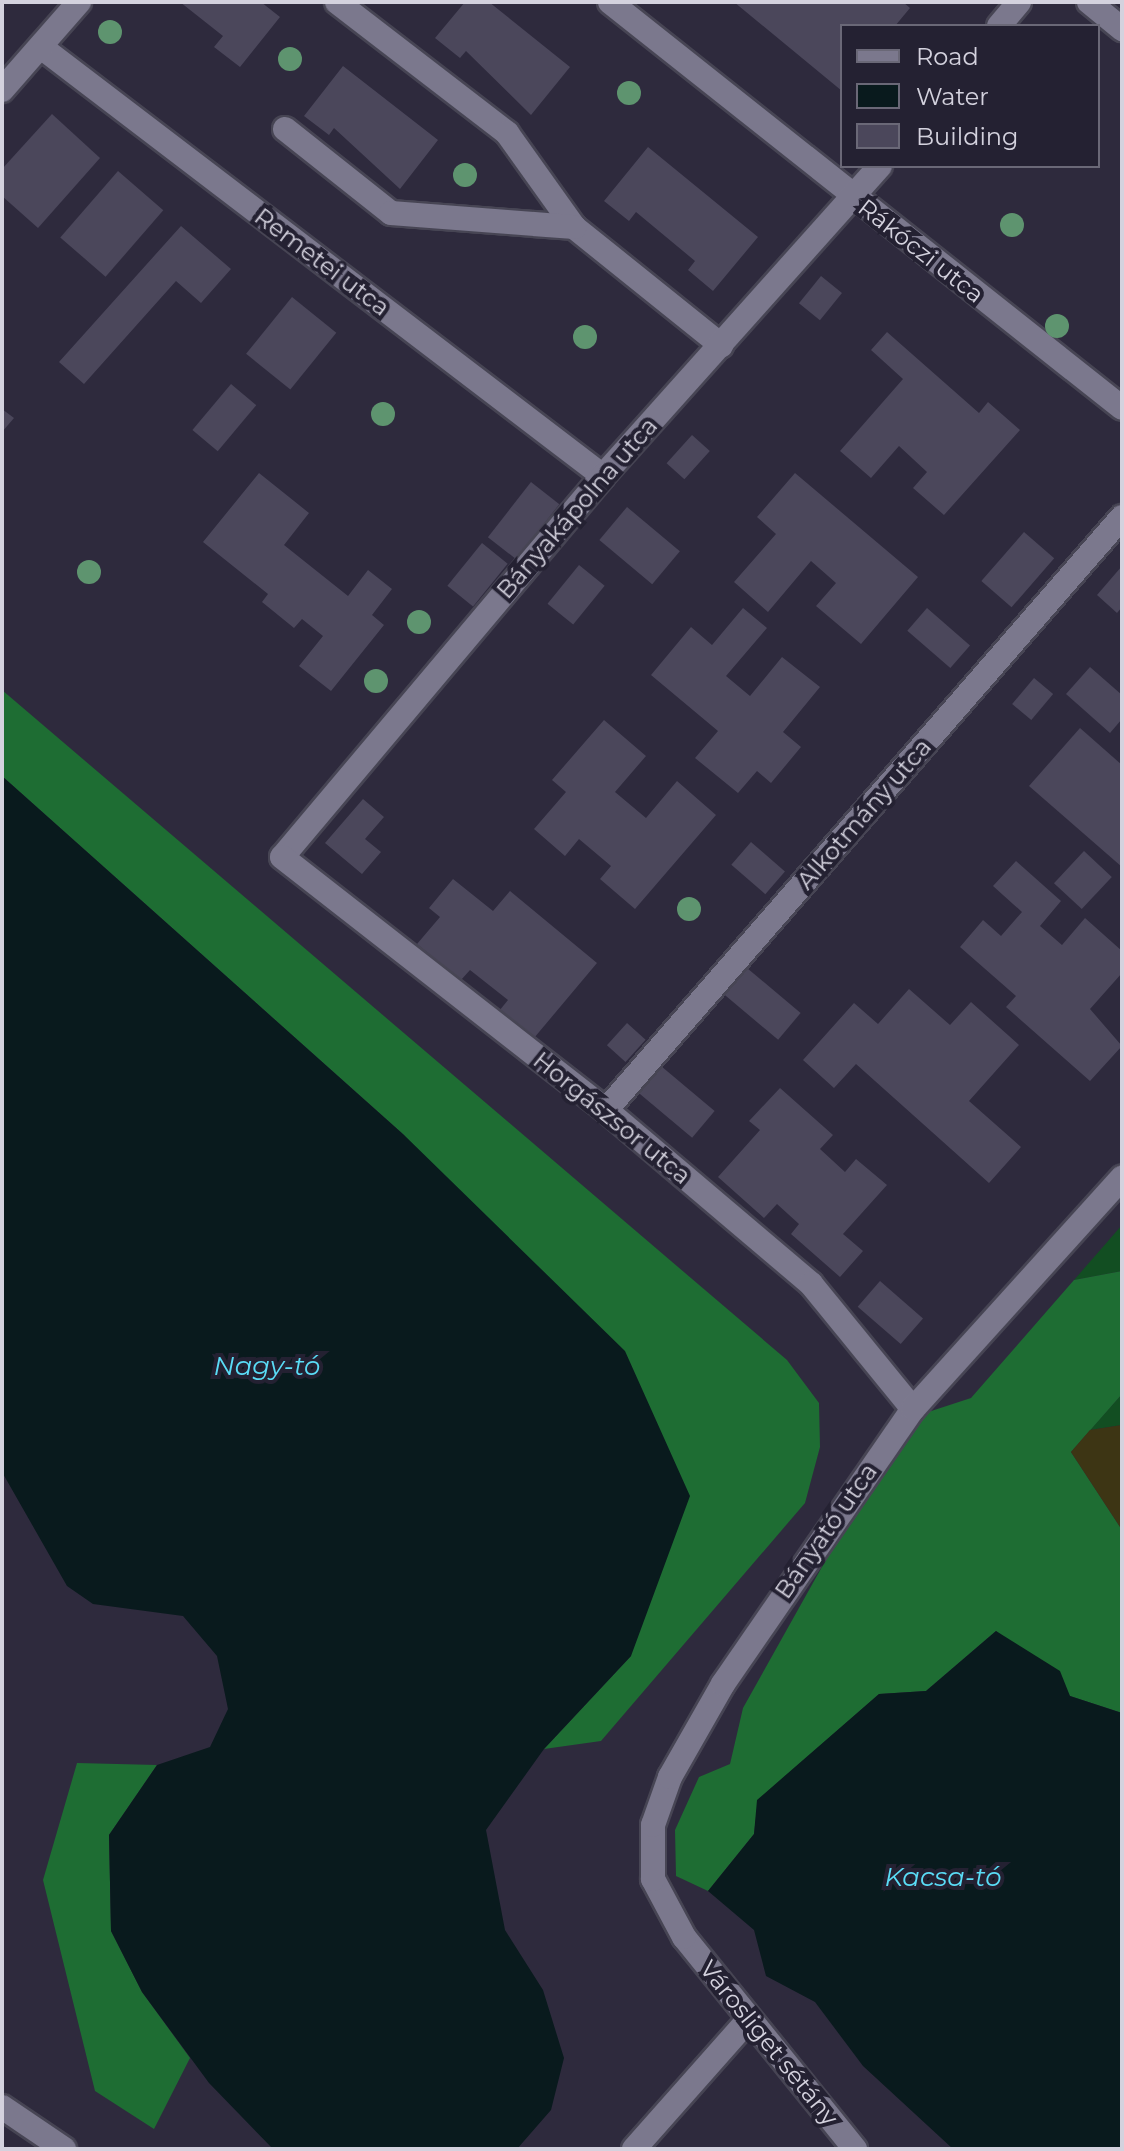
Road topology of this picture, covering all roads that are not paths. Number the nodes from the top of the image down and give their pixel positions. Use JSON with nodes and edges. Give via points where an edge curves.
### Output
{"nodes":[{"id":1,"x":79,"y":2,"type":"edge"},
{"id":2,"x":337,"y":2,"type":"edge"},
{"id":3,"x":610,"y":2,"type":"edge"},
{"id":4,"x":1019,"y":2,"type":"edge"},
{"id":5,"x":1089,"y":2,"type":"edge"},
{"id":6,"x":1001,"y":24,"type":"edge"},
{"id":7,"x":1122,"y":29,"type":"edge"},
{"id":8,"x":41,"y":47,"type":"junction"},
{"id":9,"x":2,"y":90,"type":"edge"},
{"id":10,"x":285,"y":129,"type":"dead end"},
{"id":11,"x":878,"y":168,"type":"edge"},
{"id":12,"x":853,"y":198,"type":"junction"},
{"id":13,"x":574,"y":227,"type":"junction"},
{"id":14,"x":721,"y":345,"type":"junction"},
{"id":15,"x":1122,"y":408,"type":"edge"},
{"id":16,"x":603,"y":476,"type":"junction"},
{"id":17,"x":1122,"y":517,"type":"edge"},
{"id":18,"x":282,"y":857,"type":"joint"},
{"id":19,"x":606,"y":1110,"type":"junction"},
{"id":20,"x":1122,"y":1178,"type":"edge"},
{"id":21,"x":913,"y":1409,"type":"junction"},
{"id":22,"x":684,"y":1937,"type":"joint"},
{"id":23,"x":749,"y":2019,"type":"junction"},
{"id":24,"x":2,"y":2107,"type":"edge"},
{"id":25,"x":64,"y":2149,"type":"edge"},
{"id":26,"x":634,"y":2149,"type":"edge"},
{"id":27,"x":855,"y":2149,"type":"edge"}],
"edges":[{"from":1,"to":8,"type":"street"},
{"from":2,"to":13,"type":"street","via":[[507,133]]},
{"from":3,"to":12,"type":"street","name":"Rákóczi utca"},
{"from":4,"to":6,"type":"street"},
{"from":5,"to":7,"type":"street"},
{"from":8,"to":9,"type":"street"},
{"from":8,"to":16,"type":"street","name":"Remetei utca"},
{"from":10,"to":13,"type":"street","via":[[391,213]]},
{"from":11,"to":12,"type":"street","name":"Bányakápolna utca"},
{"from":12,"to":14,"type":"street","name":"Bányakápolna utca"},
{"from":12,"to":15,"type":"street","name":"Rákóczi utca"},
{"from":13,"to":14,"type":"street"},
{"from":14,"to":16,"type":"street","name":"Bányakápolna utca"},
{"from":16,"to":18,"type":"street","name":"Bányakápolna utca"},
{"from":17,"to":19,"type":"street","name":"Alkotmány utca"},
{"from":18,"to":19,"type":"street","name":"Horgászsor utca"},
{"from":19,"to":21,"type":"street","name":"Horgászsor utca","via":[[811,1284]]},
{"from":20,"to":21,"type":"street","name":"Bányató utca"},
{"from":21,"to":22,"type":"street","name":"Bányató utca","via":[[775,1603],[670,1777],[653,1825],[653,1879]]},
{"from":22,"to":23,"type":"street","name":"Városliget sétány"},
{"from":23,"to":26,"type":"street"},
{"from":23,"to":27,"type":"street","name":"Városliget sétány"},
{"from":24,"to":25,"type":"street"}]}
